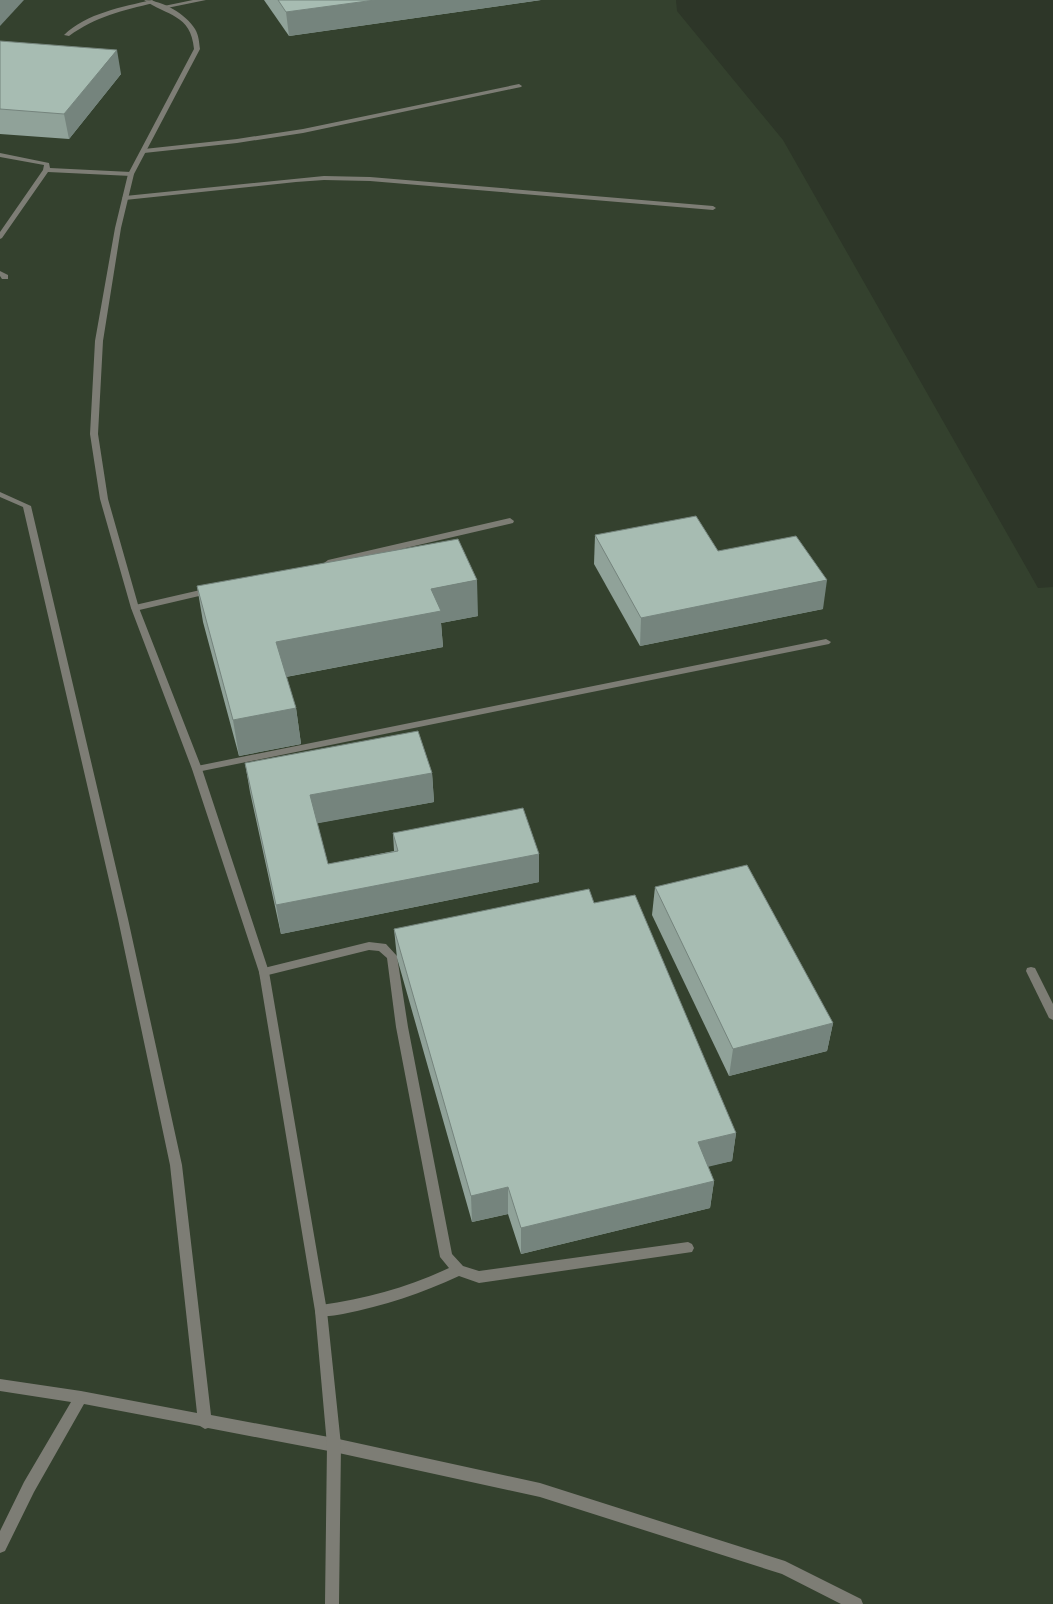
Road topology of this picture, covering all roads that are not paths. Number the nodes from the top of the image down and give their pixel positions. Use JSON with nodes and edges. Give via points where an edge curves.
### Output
{"nodes":[{"id":1,"x":203,"y":0,"type":"edge"},
{"id":2,"x":149,"y":1,"type":"edge"},
{"id":3,"x":162,"y":7,"type":"junction"},
{"id":4,"x":67,"y":35,"type":"dead end"},
{"id":5,"x":519,"y":86,"type":"dead end"},
{"id":6,"x":144,"y":151,"type":"junction"},
{"id":7,"x":0,"y":155,"type":"edge"},
{"id":8,"x":46,"y":170,"type":"junction"},
{"id":9,"x":131,"y":174,"type":"junction"},
{"id":10,"x":125,"y":198,"type":"junction"},
{"id":11,"x":713,"y":208,"type":"dead end"},
{"id":12,"x":0,"y":225,"type":"edge"},
{"id":13,"x":9,"y":226,"type":"junction"},
{"id":14,"x":0,"y":237,"type":"edge"},
{"id":15,"x":0,"y":494,"type":"edge"},
{"id":16,"x":510,"y":521,"type":"dead end"},
{"id":17,"x":318,"y":566,"type":"edge"},
{"id":18,"x":221,"y":588,"type":"edge"},
{"id":19,"x":135,"y":608,"type":"junction"},
{"id":20,"x":826,"y":642,"type":"dead end"},
{"id":21,"x":197,"y":769,"type":"junction"},
{"id":22,"x":1031,"y":971,"type":"dead end"},
{"id":23,"x":264,"y":972,"type":"junction"},
{"id":24,"x":1053,"y":1015,"type":"edge"},
{"id":25,"x":688,"y":1248,"type":"dead end"},
{"id":26,"x":460,"y":1270,"type":"junction"},
{"id":27,"x":321,"y":1312,"type":"junction"},
{"id":28,"x":0,"y":1385,"type":"edge"},
{"id":29,"x":81,"y":1397,"type":"junction"},
{"id":30,"x":205,"y":1422,"type":"junction"},
{"id":31,"x":334,"y":1444,"type":"junction"},
{"id":32,"x":0,"y":1546,"type":"edge"},
{"id":33,"x":332,"y":1604,"type":"edge"},
{"id":34,"x":856,"y":1604,"type":"edge"}],
"edges":[{"from":1,"to":3,"type":"street"},
{"from":2,"to":3,"type":"street"},
{"from":2,"to":4,"type":"street","via":[[78,25]]},
{"from":3,"to":6,"type":"street","via":[[188,22],[197,35],[197,49]]},
{"from":5,"to":6,"type":"street","via":[[303,131]]},
{"from":6,"to":9,"type":"street"},
{"from":7,"to":8,"type":"street","via":[[47,164]]},
{"from":8,"to":9,"type":"street"},
{"from":8,"to":13,"type":"street"},
{"from":9,"to":10,"type":"street"},
{"from":10,"to":11,"type":"street","via":[[324,178],[370,179]]},
{"from":10,"to":19,"type":"street","via":[[99,341],[94,434],[104,499]]},
{"from":12,"to":13,"type":"street"},
{"from":13,"to":14,"type":"street"},
{"from":15,"to":30,"type":"street","via":[[27,506],[121,909],[176,1165]]},
{"from":16,"to":17,"type":"street"},
{"from":18,"to":19,"type":"street"},
{"from":19,"to":21,"type":"street"},
{"from":20,"to":21,"type":"street"},
{"from":21,"to":23,"type":"street"},
{"from":22,"to":24,"type":"street"},
{"from":23,"to":26,"type":"street","via":[[369,946],[382,947],[392,956],[402,1027],[446,1257]]},
{"from":23,"to":27,"type":"street"},
{"from":25,"to":26,"type":"street","via":[[479,1277]]},
{"from":26,"to":27,"type":"street","via":[[399,1296]]},
{"from":27,"to":31,"type":"street"},
{"from":28,"to":29,"type":"street"},
{"from":29,"to":30,"type":"street"},
{"from":29,"to":32,"type":"street","via":[[29,1487]]},
{"from":30,"to":31,"type":"street"},
{"from":31,"to":33,"type":"street"},
{"from":31,"to":34,"type":"street","via":[[540,1490],[785,1568]]}]}
